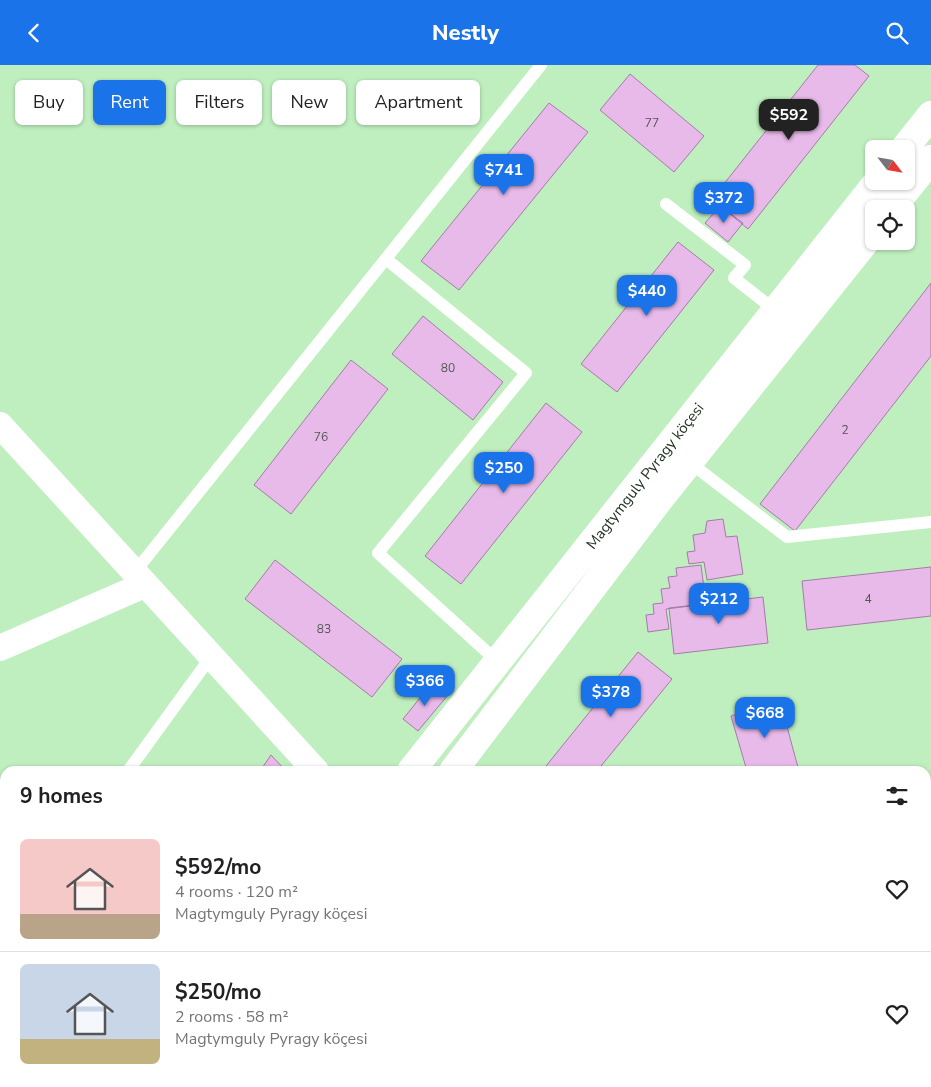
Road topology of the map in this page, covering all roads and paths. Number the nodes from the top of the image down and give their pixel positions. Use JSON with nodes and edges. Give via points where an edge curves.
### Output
{"nodes":[{"id":1,"x":541,"y":65,"type":"edge"},
{"id":2,"x":931,"y":115,"type":"edge"},
{"id":3,"x":911,"y":140,"type":"edge"},
{"id":4,"x":931,"y":159,"type":"edge"},
{"id":5,"x":871,"y":190,"type":"edge"},
{"id":6,"x":898,"y":200,"type":"edge"},
{"id":7,"x":666,"y":204,"type":"dead end"},
{"id":8,"x":865,"y":242,"type":"edge"},
{"id":9,"x":386,"y":259,"type":"junction"},
{"id":10,"x":776,"y":311,"type":"junction"},
{"id":11,"x":0,"y":425,"type":"edge"},
{"id":12,"x":689,"y":462,"type":"junction"},
{"id":13,"x":931,"y":522,"type":"edge"},
{"id":14,"x":139,"y":579,"type":"junction"},
{"id":15,"x":0,"y":648,"type":"edge"},
{"id":16,"x":210,"y":658,"type":"junction"},
{"id":17,"x":498,"y":662,"type":"junction"},
{"id":18,"x":132,"y":766,"type":"edge"},
{"id":19,"x":311,"y":766,"type":"edge"},
{"id":20,"x":415,"y":766,"type":"edge"},
{"id":21,"x":457,"y":766,"type":"edge"}],
"edges":[{"from":1,"to":9,"type":"lane"},
{"from":2,"to":3,"type":"main road"},
{"from":4,"to":6,"type":"main road"},
{"from":5,"to":10,"type":"main road","name":"Magtymguly Pyragy köçesi"},
{"from":7,"to":10,"type":"lane","via":[[745,265],[734,278]]},
{"from":8,"to":12,"type":"main road","name":"Magtymguly Pyragy köçesi"},
{"from":9,"to":14,"type":"lane"},
{"from":9,"to":17,"type":"lane","via":[[526,373],[378,553]]},
{"from":10,"to":17,"type":"main road","name":"Magtymguly Pyragy köçesi"},
{"from":11,"to":14,"type":"street"},
{"from":12,"to":13,"type":"lane","via":[[788,537]]},
{"from":12,"to":21,"type":"main road","name":"Magtymguly Pyragy köçesi"},
{"from":14,"to":15,"type":"street"},
{"from":14,"to":16,"type":"street"},
{"from":16,"to":18,"type":"lane"},
{"from":16,"to":19,"type":"street"},
{"from":17,"to":20,"type":"main road","name":"Magtymguly Pyragy köçesi"}]}
